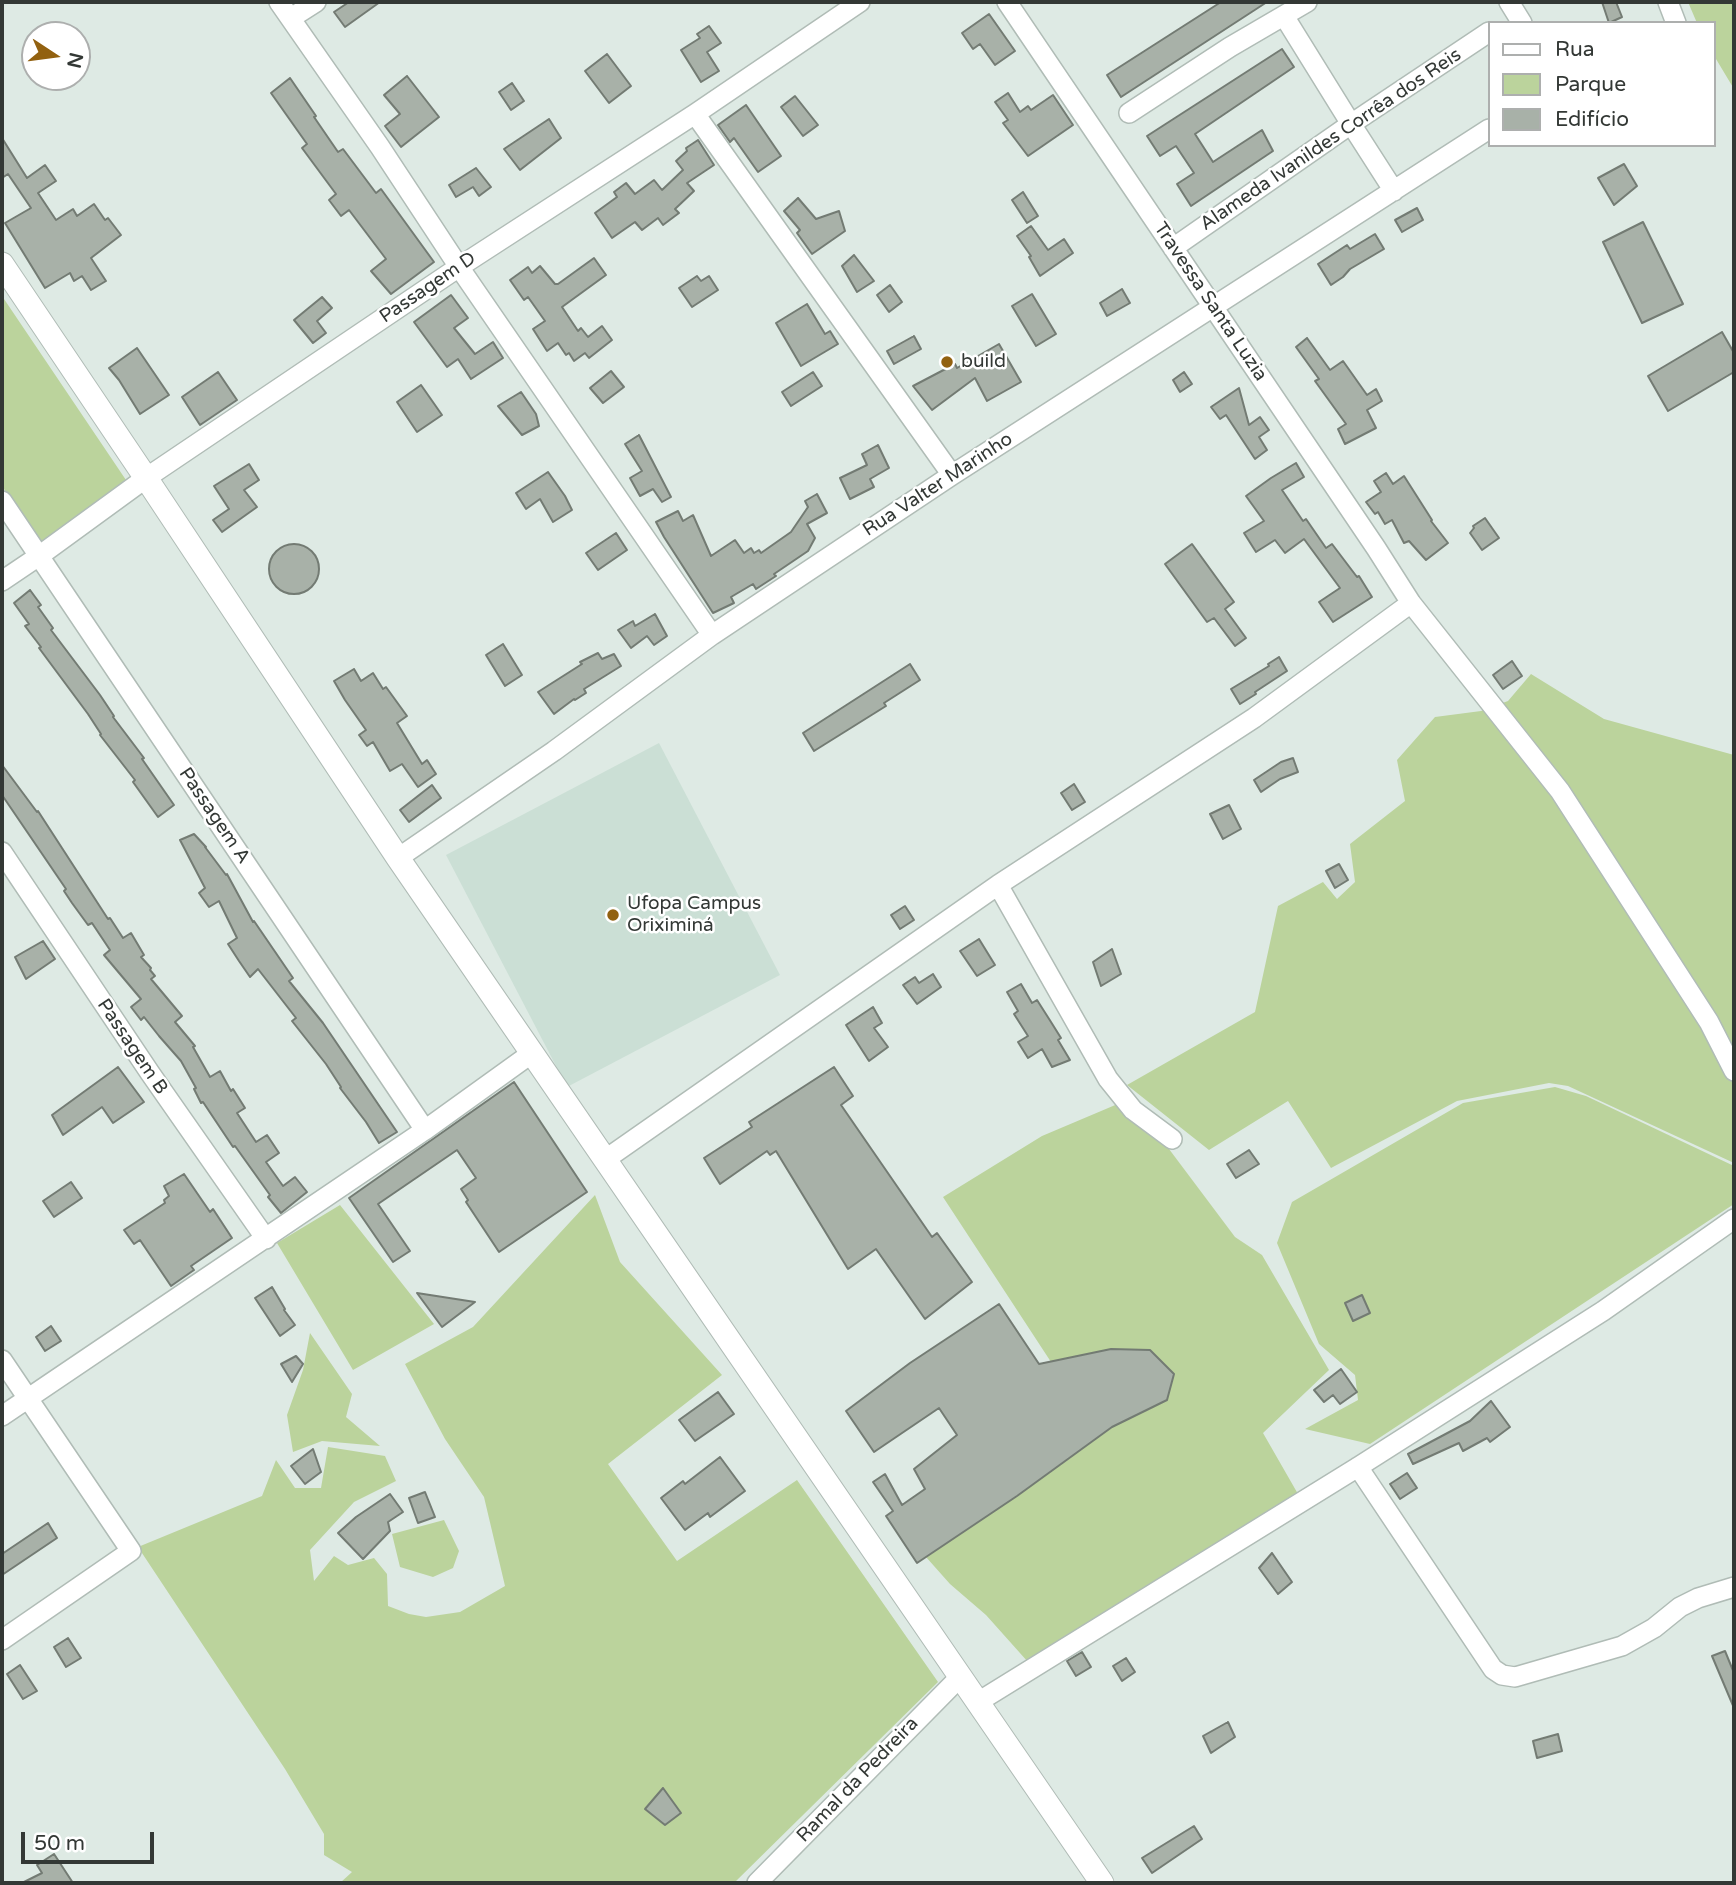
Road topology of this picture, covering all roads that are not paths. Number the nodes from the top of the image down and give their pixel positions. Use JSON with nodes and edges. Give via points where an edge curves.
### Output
{"nodes":[{"id":1,"x":279,"y":2,"type":"edge"},
{"id":2,"x":316,"y":2,"type":"edge"},
{"id":3,"x":860,"y":2,"type":"edge"},
{"id":4,"x":1007,"y":2,"type":"edge"},
{"id":5,"x":1307,"y":2,"type":"edge"},
{"id":6,"x":1668,"y":2,"type":"edge"},
{"id":7,"x":1283,"y":16,"type":"junction"},
{"id":8,"x":291,"y":18,"type":"junction"},
{"id":9,"x":1675,"y":21,"type":"edge"},
{"id":10,"x":1488,"y":33,"type":"edge"},
{"id":11,"x":1129,"y":113,"type":"dead end"},
{"id":12,"x":695,"y":114,"type":"junction"},
{"id":13,"x":1350,"y":124,"type":"junction"},
{"id":14,"x":1488,"y":130,"type":"edge"},
{"id":15,"x":1394,"y":191,"type":"junction"},
{"id":16,"x":1173,"y":248,"type":"junction"},
{"id":17,"x":2,"y":264,"type":"edge"},
{"id":18,"x":459,"y":267,"type":"junction"},
{"id":19,"x":1214,"y":308,"type":"junction"},
{"id":20,"x":952,"y":475,"type":"junction"},
{"id":21,"x":146,"y":478,"type":"junction"},
{"id":22,"x":2,"y":501,"type":"edge"},
{"id":23,"x":39,"y":556,"type":"junction"},
{"id":24,"x":2,"y":581,"type":"edge"},
{"id":25,"x":1411,"y":603,"type":"junction"},
{"id":26,"x":712,"y":635,"type":"junction"},
{"id":27,"x":2,"y":852,"type":"edge"},
{"id":28,"x":398,"y":858,"type":"junction"},
{"id":29,"x":998,"y":885,"type":"junction"},
{"id":30,"x":532,"y":1053,"type":"junction"},
{"id":31,"x":1734,"y":1071,"type":"edge"},
{"id":32,"x":425,"y":1130,"type":"junction"},
{"id":33,"x":1172,"y":1139,"type":"dead end"},
{"id":34,"x":606,"y":1159,"type":"junction"},
{"id":35,"x":1734,"y":1219,"type":"edge"},
{"id":36,"x":266,"y":1240,"type":"junction"},
{"id":37,"x":2,"y":1360,"type":"edge"},
{"id":38,"x":27,"y":1398,"type":"junction"},
{"id":39,"x":2,"y":1416,"type":"edge"},
{"id":40,"x":1358,"y":1467,"type":"junction"},
{"id":41,"x":1734,"y":1587,"type":"edge"},
{"id":42,"x":2,"y":1640,"type":"edge"},
{"id":43,"x":960,"y":1677,"type":"junction"},
{"id":44,"x":978,"y":1702,"type":"junction"},
{"id":45,"x":757,"y":1883,"type":"edge"},
{"id":46,"x":1102,"y":1883,"type":"edge"}],
"edges":[{"from":1,"to":8,"type":"street"},
{"from":2,"to":8,"type":"street"},
{"from":3,"to":12,"type":"street","name":"Passagem D"},
{"from":4,"to":16,"type":"street","name":"Travessa Santa Luzia"},
{"from":5,"to":7,"type":"street"},
{"from":6,"to":9,"type":"street"},
{"from":7,"to":11,"type":"street"},
{"from":7,"to":13,"type":"street"},
{"from":8,"to":18,"type":"street"},
{"from":10,"to":13,"type":"street","name":"Alameda Ivanildes Corrêa dos Reis"},
{"from":12,"to":18,"type":"street","name":"Passagem D"},
{"from":12,"to":20,"type":"street"},
{"from":13,"to":15,"type":"street"},
{"from":13,"to":16,"type":"street","name":"Alameda Ivanildes Corrêa dos Reis"},
{"from":14,"to":15,"type":"street","name":"Rua Valter Marinho"},
{"from":15,"to":19,"type":"street","name":"Rua Valter Marinho"},
{"from":16,"to":19,"type":"street","name":"Travessa Santa Luzia"},
{"from":17,"to":21,"type":"main road"},
{"from":18,"to":21,"type":"street","name":"Passagem D"},
{"from":18,"to":26,"type":"street"},
{"from":19,"to":20,"type":"street","name":"Rua Valter Marinho"},
{"from":19,"to":25,"type":"street","name":"Travessa Santa Luzia"},
{"from":20,"to":26,"type":"street","name":"Rua Valter Marinho"},
{"from":21,"to":23,"type":"street","name":"Passagem D"},
{"from":21,"to":28,"type":"main road"},
{"from":22,"to":23,"type":"street","name":"Passagem A"},
{"from":23,"to":24,"type":"street","name":"Passagem D"},
{"from":23,"to":32,"type":"street","name":"Passagem A"},
{"from":25,"to":29,"type":"street","via":[[1254,718]]},
{"from":25,"to":31,"type":"street","name":"Travessa Santa Luzia","via":[[1560,791],[1709,1022]]},
{"from":26,"to":28,"type":"street","name":"Rua Valter Marinho"},
{"from":27,"to":36,"type":"street","name":"Passagem B"},
{"from":28,"to":30,"type":"main road"},
{"from":29,"to":33,"type":"street","via":[[1108,1079],[1133,1110]]},
{"from":29,"to":34,"type":"street"},
{"from":30,"to":32,"type":"street"},
{"from":30,"to":34,"type":"main road"},
{"from":32,"to":36,"type":"street"},
{"from":34,"to":43,"type":"main road"},
{"from":35,"to":40,"type":"street","via":[[1604,1311]]},
{"from":36,"to":38,"type":"street"},
{"from":37,"to":38,"type":"street"},
{"from":38,"to":39,"type":"street"},
{"from":38,"to":42,"type":"street","via":[[131,1551]]},
{"from":40,"to":41,"type":"street","via":[[1493,1670],[1502,1675],[1515,1677],[1622,1646],[1681,1607]]},
{"from":40,"to":44,"type":"street"},
{"from":43,"to":44,"type":"main road"},
{"from":43,"to":45,"type":"street","name":"Ramal da Pedreira"},
{"from":44,"to":46,"type":"main road"}]}
